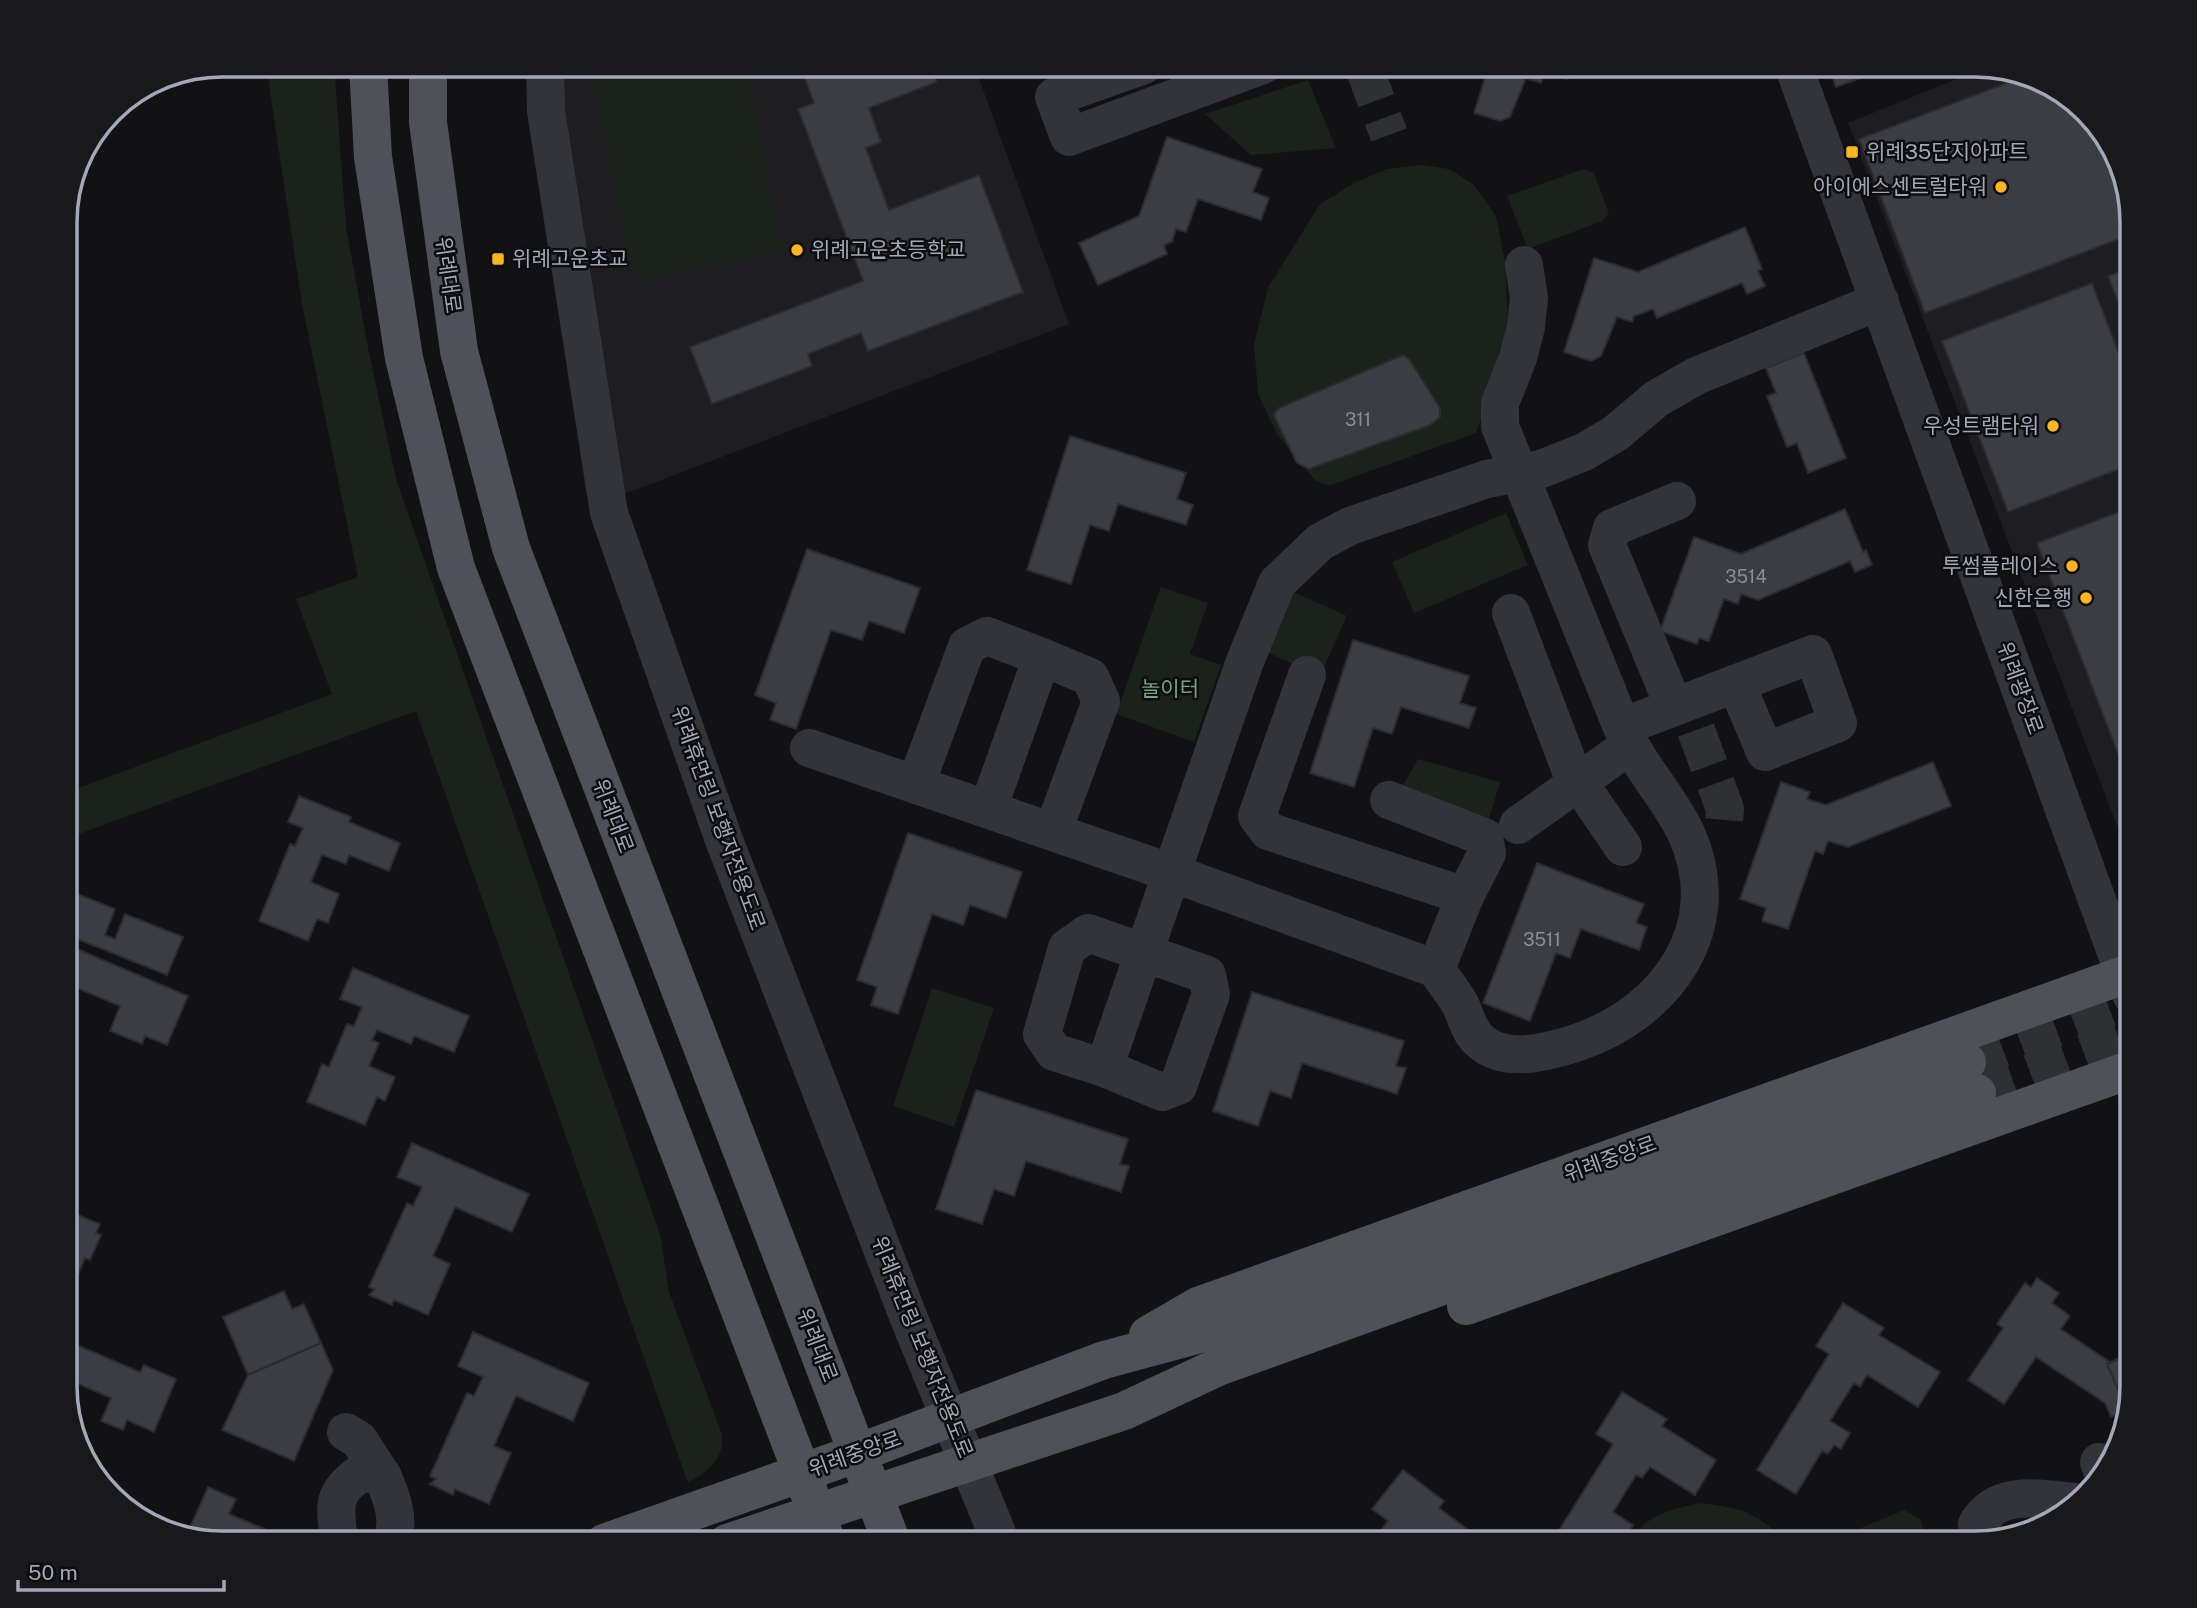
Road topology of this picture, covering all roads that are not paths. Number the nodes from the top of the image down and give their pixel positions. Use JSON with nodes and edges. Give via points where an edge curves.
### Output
{"nodes":[{"id":1,"x":369,"y":77,"type":"edge"},
{"id":2,"x":428,"y":77,"type":"edge"},
{"id":3,"x":545,"y":77,"type":"edge"},
{"id":4,"x":1110,"y":77,"type":"edge"},
{"id":5,"x":1231,"y":77,"type":"edge"},
{"id":6,"x":1797,"y":77,"type":"edge"},
{"id":7,"x":1524,"y":265,"type":"dead end"},
{"id":8,"x":1880,"y":301,"type":"junction"},
{"id":9,"x":1520,"y":473,"type":"junction"},
{"id":10,"x":1677,"y":501,"type":"dead end"},
{"id":11,"x":1511,"y":614,"type":"dead end"},
{"id":12,"x":1042,"y":657,"type":"junction"},
{"id":13,"x":1307,"y":675,"type":"dead end"},
{"id":14,"x":1736,"y":682,"type":"dead end"},
{"id":15,"x":1685,"y":713,"type":"junction"},
{"id":16,"x":1625,"y":736,"type":"junction"},
{"id":17,"x":809,"y":748,"type":"dead end"},
{"id":18,"x":1578,"y":782,"type":"junction"},
{"id":19,"x":916,"y":784,"type":"junction"},
{"id":20,"x":1389,"y":800,"type":"dead end"},
{"id":21,"x":988,"y":809,"type":"junction"},
{"id":22,"x":1518,"y":825,"type":"dead end"},
{"id":23,"x":1052,"y":831,"type":"junction"},
{"id":24,"x":1623,"y":847,"type":"dead end"},
{"id":25,"x":1172,"y":873,"type":"junction"},
{"id":26,"x":1465,"y":896,"type":"junction"},
{"id":27,"x":1145,"y":953,"type":"junction"},
{"id":28,"x":2120,"y":964,"type":"edge"},
{"id":29,"x":1436,"y":969,"type":"junction"},
{"id":30,"x":2120,"y":989,"type":"edge"},
{"id":31,"x":1104,"y":1068,"type":"junction"},
{"id":32,"x":2120,"y":1073,"type":"edge"},
{"id":33,"x":1104,"y":1360,"type":"junction"},
{"id":34,"x":1124,"y":1411,"type":"junction"},
{"id":35,"x":858,"y":1453,"type":"junction"},
{"id":36,"x":802,"y":1473,"type":"junction"},
{"id":37,"x":873,"y":1493,"type":"junction"},
{"id":38,"x":2062,"y":1501,"type":"edge"},
{"id":39,"x":821,"y":1528,"type":"edge"},
{"id":40,"x":338,"y":1531,"type":"edge"},
{"id":41,"x":395,"y":1531,"type":"edge"},
{"id":42,"x":638,"y":1531,"type":"edge"},
{"id":43,"x":802,"y":1531,"type":"edge"},
{"id":44,"x":887,"y":1531,"type":"edge"},
{"id":45,"x":994,"y":1531,"type":"edge"},
{"id":46,"x":1979,"y":1531,"type":"edge"}],
"edges":[{"from":1,"to":36,"type":"main road","via":[[373,157],[404,358],[456,568]]},
{"from":2,"to":35,"type":"main road","name":"위례대로","via":[[428,122],[458,351],[510,548]]},
{"from":3,"to":45,"type":"street","name":"위례휴먼링 보행자전용도로","via":[[609,513],[724,839]]},
{"from":4,"to":5,"type":"street","via":[[1054,97],[1069,137]]},
{"from":6,"to":8,"type":"street","name":"위례광장로"},
{"from":7,"to":9,"type":"street","via":[[1527,327],[1500,403],[1500,426]]},
{"from":8,"to":9,"type":"street","via":[[1696,376],[1584,452],[1541,470]]},
{"from":8,"to":28,"type":"street","name":"위례광장로"},
{"from":9,"to":16,"type":"street"},
{"from":9,"to":25,"type":"street","via":[[1487,479],[1350,526],[1320,542],[1277,583]]},
{"from":10,"to":15,"type":"street","via":[[1612,528],[1607,545]]},
{"from":11,"to":18,"type":"street"},
{"from":12,"to":19,"type":"street","via":[[987,636],[967,646]]},
{"from":12,"to":21,"type":"street"},
{"from":12,"to":23,"type":"street","via":[[1090,677],[1101,701]]},
{"from":13,"to":26,"type":"street","via":[[1257,816],[1268,831]]},
{"from":14,"to":15,"type":"street"},
{"from":15,"to":16,"type":"street"},
{"from":16,"to":18,"type":"street"},
{"from":16,"to":29,"type":"street","via":[[1685,831],[1696,867],[1699,909],[1695,930],[1671,980],[1642,1007],[1595,1036],[1536,1054],[1519,1054],[1480,1042]]},
{"from":17,"to":19,"type":"street"},
{"from":18,"to":22,"type":"street"},
{"from":18,"to":24,"type":"street"},
{"from":19,"to":21,"type":"street"},
{"from":20,"to":26,"type":"street","via":[[1484,837],[1487,853]]},
{"from":21,"to":23,"type":"street"},
{"from":23,"to":25,"type":"street"},
{"from":25,"to":27,"type":"street"},
{"from":25,"to":29,"type":"street"},
{"from":26,"to":29,"type":"street"},
{"from":27,"to":31,"type":"street"},
{"from":27,"to":31,"type":"street","via":[[1088,933],[1068,948],[1042,1034],[1054,1052]]},
{"from":27,"to":31,"type":"street","via":[[1207,975],[1211,994],[1191,1052],[1178,1086],[1163,1092]]},
{"from":30,"to":33,"type":"main road","name":"위례중앙로","via":[[1198,1306]]},
{"from":32,"to":34,"type":"main road","name":"위례중앙로","via":[[1232,1389]]},
{"from":33,"to":34,"type":"main road","name":"위례중앙로","via":[[1204,1333],[1972,1078],[1218,1367]]},
{"from":33,"to":35,"type":"main road","name":"위례중앙로"},
{"from":34,"to":37,"type":"main road","name":"위례중앙로"},
{"from":35,"to":36,"type":"main road","name":"위례중앙로"},
{"from":35,"to":37,"type":"main road","name":"위례대로"},
{"from":36,"to":39,"type":"main road"},
{"from":36,"to":42,"type":"main road","name":"위례중앙로"},
{"from":37,"to":39,"type":"main road","name":"위례중앙로"},
{"from":37,"to":44,"type":"main road","name":"위례대로"},
{"from":38,"to":46,"type":"street","via":[[2001,1501],[1984,1511],[1977,1524]]},
{"from":39,"to":43,"type":"main road","name":"위례중앙로"},
{"from":40,"to":41,"type":"street","via":[[337,1496],[362,1472],[383,1477],[394,1504]]}]}
